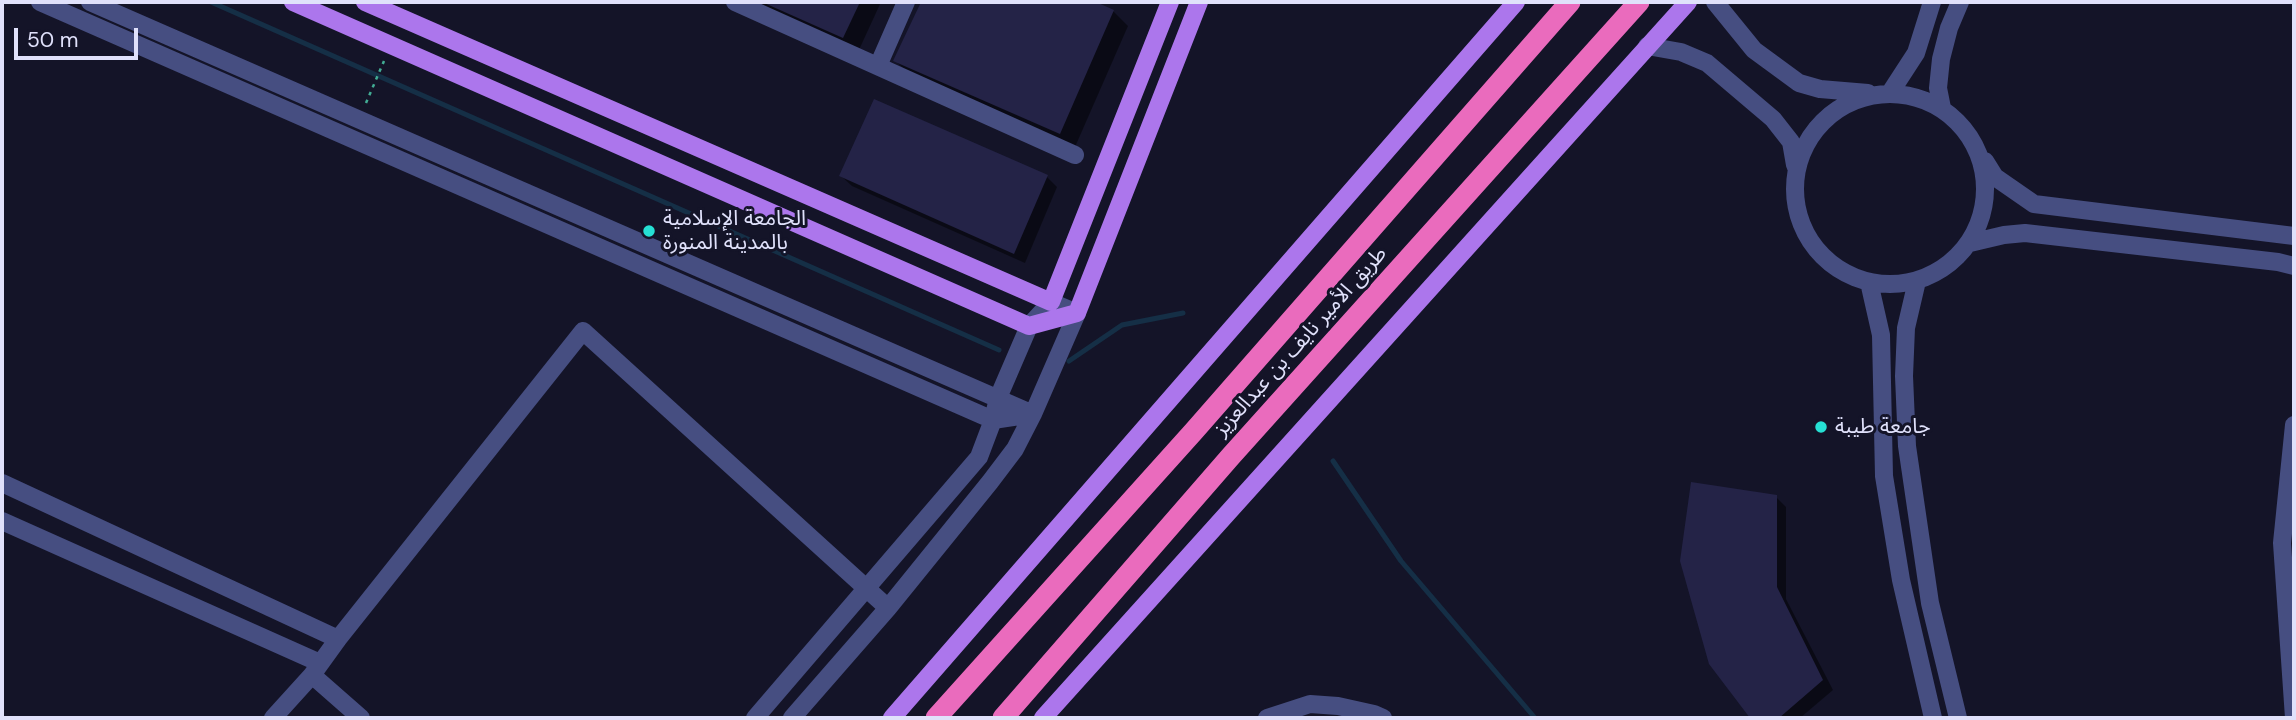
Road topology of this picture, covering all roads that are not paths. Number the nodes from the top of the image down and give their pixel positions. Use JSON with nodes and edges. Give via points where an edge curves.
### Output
{"nodes":[{"id":1,"x":40,"y":2,"type":"edge"},
{"id":2,"x":90,"y":2,"type":"edge"},
{"id":3,"x":293,"y":2,"type":"edge"},
{"id":4,"x":365,"y":2,"type":"edge"},
{"id":5,"x":735,"y":2,"type":"edge"},
{"id":6,"x":906,"y":2,"type":"edge"},
{"id":7,"x":1170,"y":2,"type":"edge"},
{"id":8,"x":1199,"y":2,"type":"edge"},
{"id":9,"x":1570,"y":2,"type":"edge"},
{"id":10,"x":1639,"y":2,"type":"edge"},
{"id":11,"x":1688,"y":2,"type":"edge"},
{"id":12,"x":1715,"y":2,"type":"edge"},
{"id":13,"x":1932,"y":2,"type":"edge"},
{"id":14,"x":1960,"y":2,"type":"edge"},
{"id":15,"x":1509,"y":6,"type":"edge"},
{"id":16,"x":1647,"y":46,"type":"junction"},
{"id":17,"x":878,"y":66,"type":"junction"},
{"id":18,"x":1882,"y":93,"type":"junction"},
{"id":19,"x":1942,"y":108,"type":"junction"},
{"id":20,"x":1978,"y":149,"type":"junction"},
{"id":21,"x":1074,"y":155,"type":"dead end"},
{"id":22,"x":1796,"y":172,"type":"junction"},
{"id":23,"x":2294,"y":236,"type":"edge"},
{"id":24,"x":1970,"y":243,"type":"junction"},
{"id":25,"x":2294,"y":266,"type":"edge"},
{"id":26,"x":1917,"y":281,"type":"junction"},
{"id":27,"x":1869,"y":282,"type":"junction"},
{"id":28,"x":1051,"y":302,"type":"junction"},
{"id":29,"x":1077,"y":313,"type":"junction"},
{"id":30,"x":1029,"y":326,"type":"junction"},
{"id":31,"x":998,"y":398,"type":"junction"},
{"id":32,"x":1033,"y":414,"type":"junction"},
{"id":33,"x":993,"y":420,"type":"junction"},
{"id":34,"x":2294,"y":425,"type":"edge"},
{"id":35,"x":2,"y":484,"type":"edge"},
{"id":36,"x":2,"y":521,"type":"edge"},
{"id":37,"x":868,"y":589,"type":"junction"},
{"id":38,"x":888,"y":608,"type":"junction"},
{"id":39,"x":338,"y":639,"type":"junction"},
{"id":40,"x":316,"y":669,"type":"junction"},
{"id":41,"x":273,"y":718,"type":"edge"},
{"id":42,"x":362,"y":718,"type":"edge"},
{"id":43,"x":755,"y":718,"type":"edge"},
{"id":44,"x":792,"y":718,"type":"edge"},
{"id":45,"x":892,"y":718,"type":"edge"},
{"id":46,"x":936,"y":718,"type":"edge"},
{"id":47,"x":1003,"y":718,"type":"edge"},
{"id":48,"x":1043,"y":718,"type":"edge"},
{"id":49,"x":1267,"y":718,"type":"edge"},
{"id":50,"x":1383,"y":718,"type":"edge"},
{"id":51,"x":1933,"y":718,"type":"edge"},
{"id":52,"x":1958,"y":718,"type":"edge"},
{"id":53,"x":2294,"y":718,"type":"edge"}],
"edges":[{"from":1,"to":33,"type":"street"},
{"from":2,"to":31,"type":"street"},
{"from":3,"to":30,"type":"main road"},
{"from":4,"to":28,"type":"main road"},
{"from":5,"to":17,"type":"street"},
{"from":6,"to":17,"type":"street"},
{"from":7,"to":28,"type":"main road"},
{"from":8,"to":29,"type":"main road"},
{"from":9,"to":46,"type":"highway","name":"طريق الأمير نايف بن عبدالعزيز"},
{"from":10,"to":47,"type":"highway","name":"طريق الأمير نايف بن عبدالعزيز","via":[[1231,456]]},
{"from":11,"to":16,"type":"main road"},
{"from":12,"to":18,"type":"street","via":[[1754,50],[1799,83]]},
{"from":13,"to":18,"type":"street","via":[[1916,53]]},
{"from":14,"to":19,"type":"street","via":[[1941,59],[1938,88]]},
{"from":15,"to":45,"type":"main road"},
{"from":16,"to":22,"type":"street","via":[[1707,62],[1773,118],[1791,142]]},
{"from":16,"to":48,"type":"main road"},
{"from":17,"to":21,"type":"street"},
{"from":18,"to":19,"type":"street","via":[[1917,96]]},
{"from":18,"to":22,"type":"street","via":[[1846,103],[1822,121],[1804,146]]},
{"from":19,"to":20,"type":"street","via":[[1963,126]]},
{"from":20,"to":23,"type":"street","via":[[1995,177],[2034,204]]},
{"from":20,"to":24,"type":"street","via":[[1986,180],[1983,213]]},
{"from":22,"to":27,"type":"street","via":[[1795,203],[1804,230],[1820,254],[1842,272]]},
{"from":24,"to":25,"type":"street","via":[[2025,233]]},
{"from":24,"to":26,"type":"street","via":[[1947,267]]},
{"from":26,"to":27,"type":"street"},
{"from":26,"to":52,"type":"street","via":[[1906,328],[1907,446],[1930,603]]},
{"from":27,"to":51,"type":"street","via":[[1881,335],[1884,476],[1901,580]]},
{"from":28,"to":29,"type":"street"},
{"from":28,"to":30,"type":"street"},
{"from":29,"to":30,"type":"main road"},
{"from":29,"to":32,"type":"street"},
{"from":30,"to":31,"type":"street"},
{"from":31,"to":32,"type":"street"},
{"from":31,"to":33,"type":"street"},
{"from":32,"to":33,"type":"street"},
{"from":32,"to":38,"type":"street","via":[[1015,449]]},
{"from":33,"to":37,"type":"street","via":[[979,457]]},
{"from":34,"to":53,"type":"street","via":[[2282,543]]},
{"from":35,"to":39,"type":"street"},
{"from":36,"to":40,"type":"street"},
{"from":37,"to":38,"type":"street"},
{"from":37,"to":39,"type":"street","via":[[583,331]]},
{"from":37,"to":43,"type":"street"},
{"from":38,"to":44,"type":"street"},
{"from":39,"to":40,"type":"street"},
{"from":40,"to":41,"type":"street"},
{"from":40,"to":42,"type":"street"},
{"from":49,"to":50,"type":"street","via":[[1310,704]]}]}
